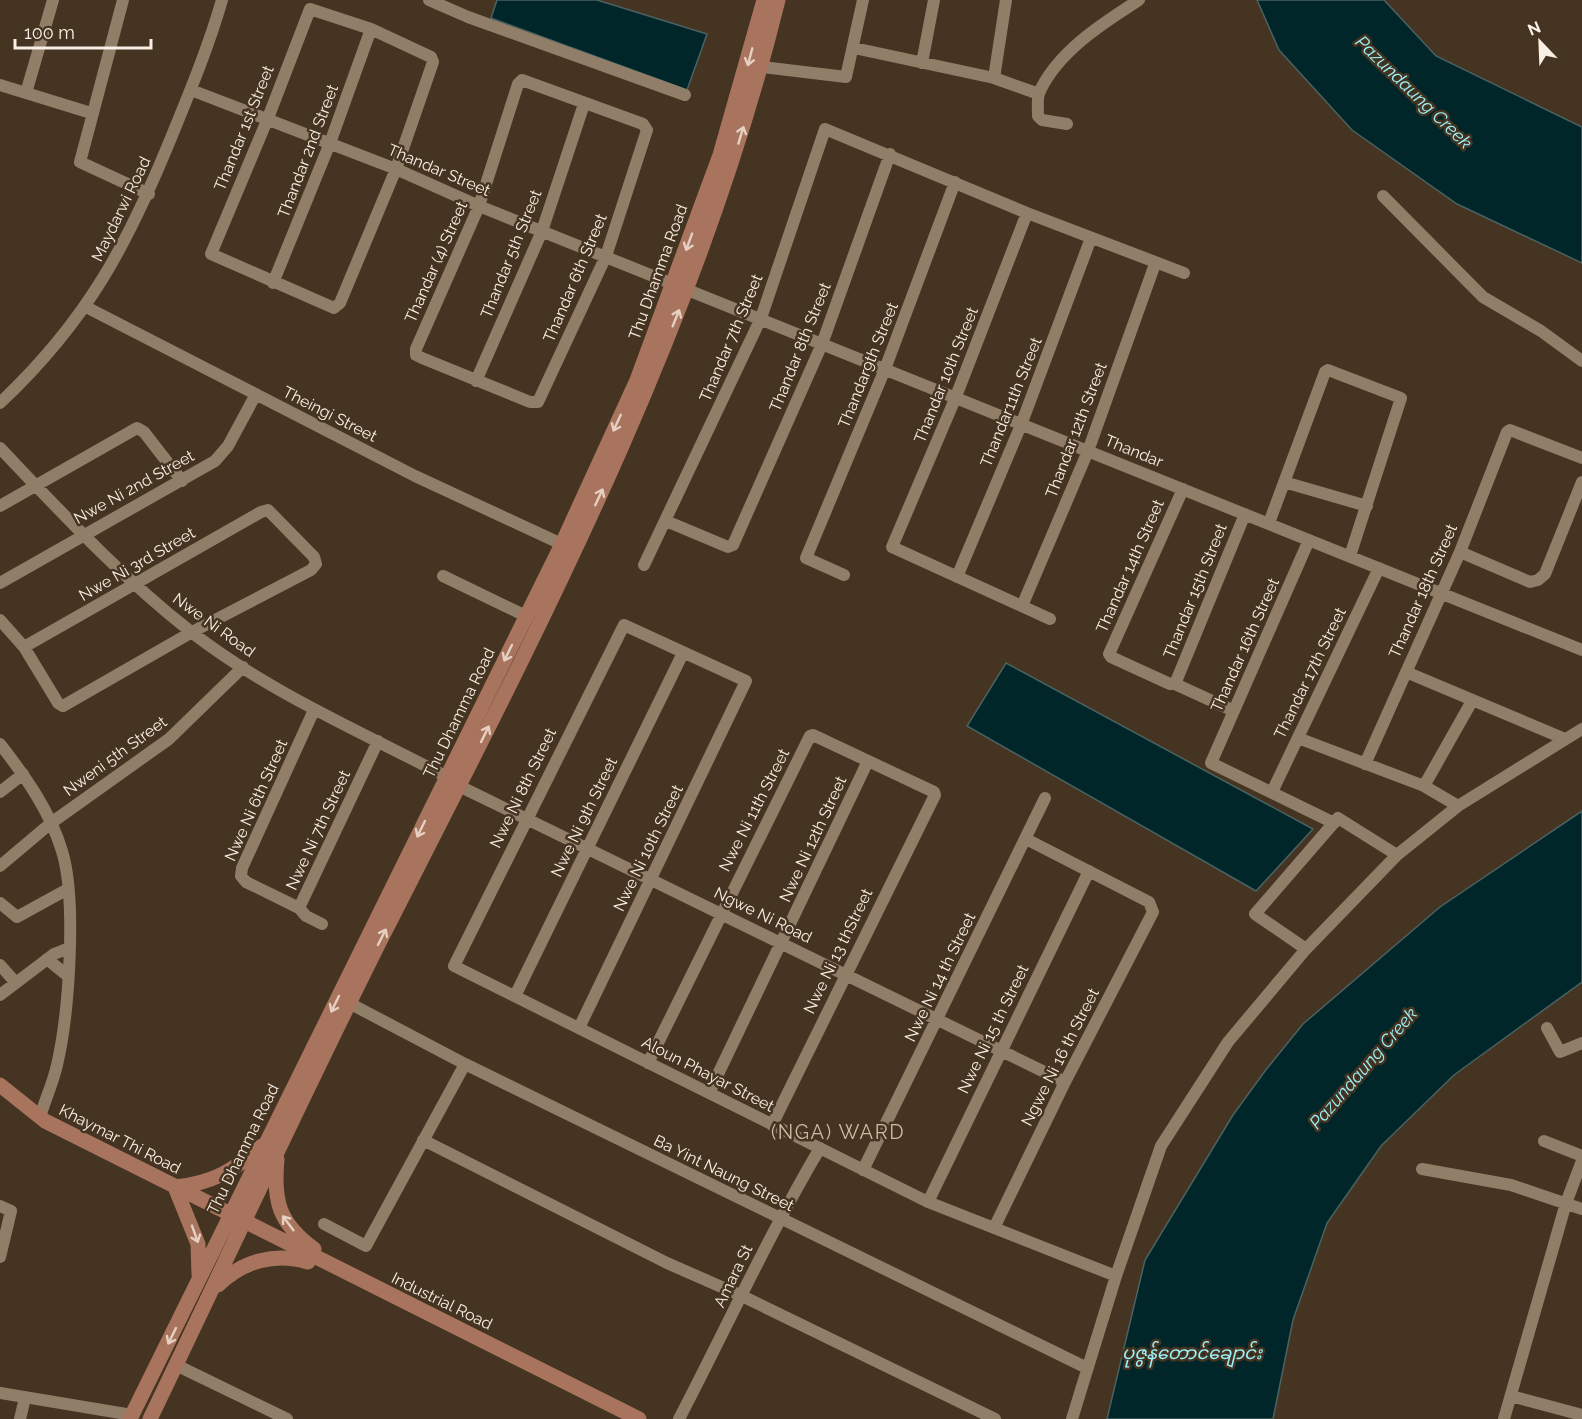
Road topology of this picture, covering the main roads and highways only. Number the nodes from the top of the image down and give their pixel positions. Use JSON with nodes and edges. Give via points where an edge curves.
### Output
{"nodes":[{"id":1,"x":764,"y":0,"type":"edge"},
{"id":2,"x":778,"y":0,"type":"edge"},
{"id":3,"x":680,"y":287,"type":"junction"},
{"id":4,"x":568,"y":547,"type":"junction"},
{"id":5,"x":453,"y":781,"type":"junction"},
{"id":6,"x":0,"y":1085,"type":"edge"},
{"id":7,"x":272,"y":1145,"type":"junction"},
{"id":8,"x":175,"y":1187,"type":"junction"},
{"id":9,"x":237,"y":1218,"type":"junction"},
{"id":10,"x":348,"y":1274,"type":"junction"},
{"id":11,"x":204,"y":1287,"type":"junction"},
{"id":12,"x":131,"y":1417,"type":"edge"},
{"id":13,"x":150,"y":1419,"type":"edge"},
{"id":14,"x":639,"y":1419,"type":"edge"}],
"edges":[{"from":1,"to":3,"type":"main road","name":"Thu Dhamma Road","one_way":true},
{"from":3,"to":2,"type":"main road","name":"Thu Dhamma Road","one_way":true,"via":[[733,163]]},
{"from":3,"to":4,"type":"main road","name":"Thu Dhamma Road"},
{"from":5,"to":4,"type":"main road","name":"Thu Dhamma Road","one_way":true},
{"from":4,"to":5,"type":"main road","name":"Thu Dhamma Road","one_way":true,"via":[[526,616]]},
{"from":5,"to":7,"type":"main road","name":"Thu Dhamma Road","one_way":true},
{"from":7,"to":5,"type":"main road","name":"Thu Dhamma Road","one_way":true,"via":[[349,1003]]},
{"from":6,"to":8,"type":"main road","name":"Khaymar Thi Road","via":[[40,1117]]},
{"from":7,"to":8,"type":"main road","via":[[202,1184]]},
{"from":7,"to":9,"type":"main road","name":"Thu Dhamma Road"},
{"from":10,"to":7,"type":"main road","one_way":true,"via":[[298,1237],[281,1215],[274,1189]]},
{"from":8,"to":9,"type":"main road","name":"Khaymar Thi Road"},
{"from":8,"to":11,"type":"main road","one_way":true,"via":[[198,1244]]},
{"from":9,"to":10,"type":"main road","name":"Industrial Road"},
{"from":9,"to":11,"type":"main road","name":"Thu Dhamma Road"},
{"from":10,"to":11,"type":"main road","via":[[288,1256],[260,1260]]},
{"from":10,"to":14,"type":"main road","name":"Industrial Road"},
{"from":11,"to":12,"type":"main road","name":"Thu Dhamma Road","one_way":true},
{"from":11,"to":13,"type":"main road","name":"Thu Dhamma Road","via":[[176,1365]]}]}
